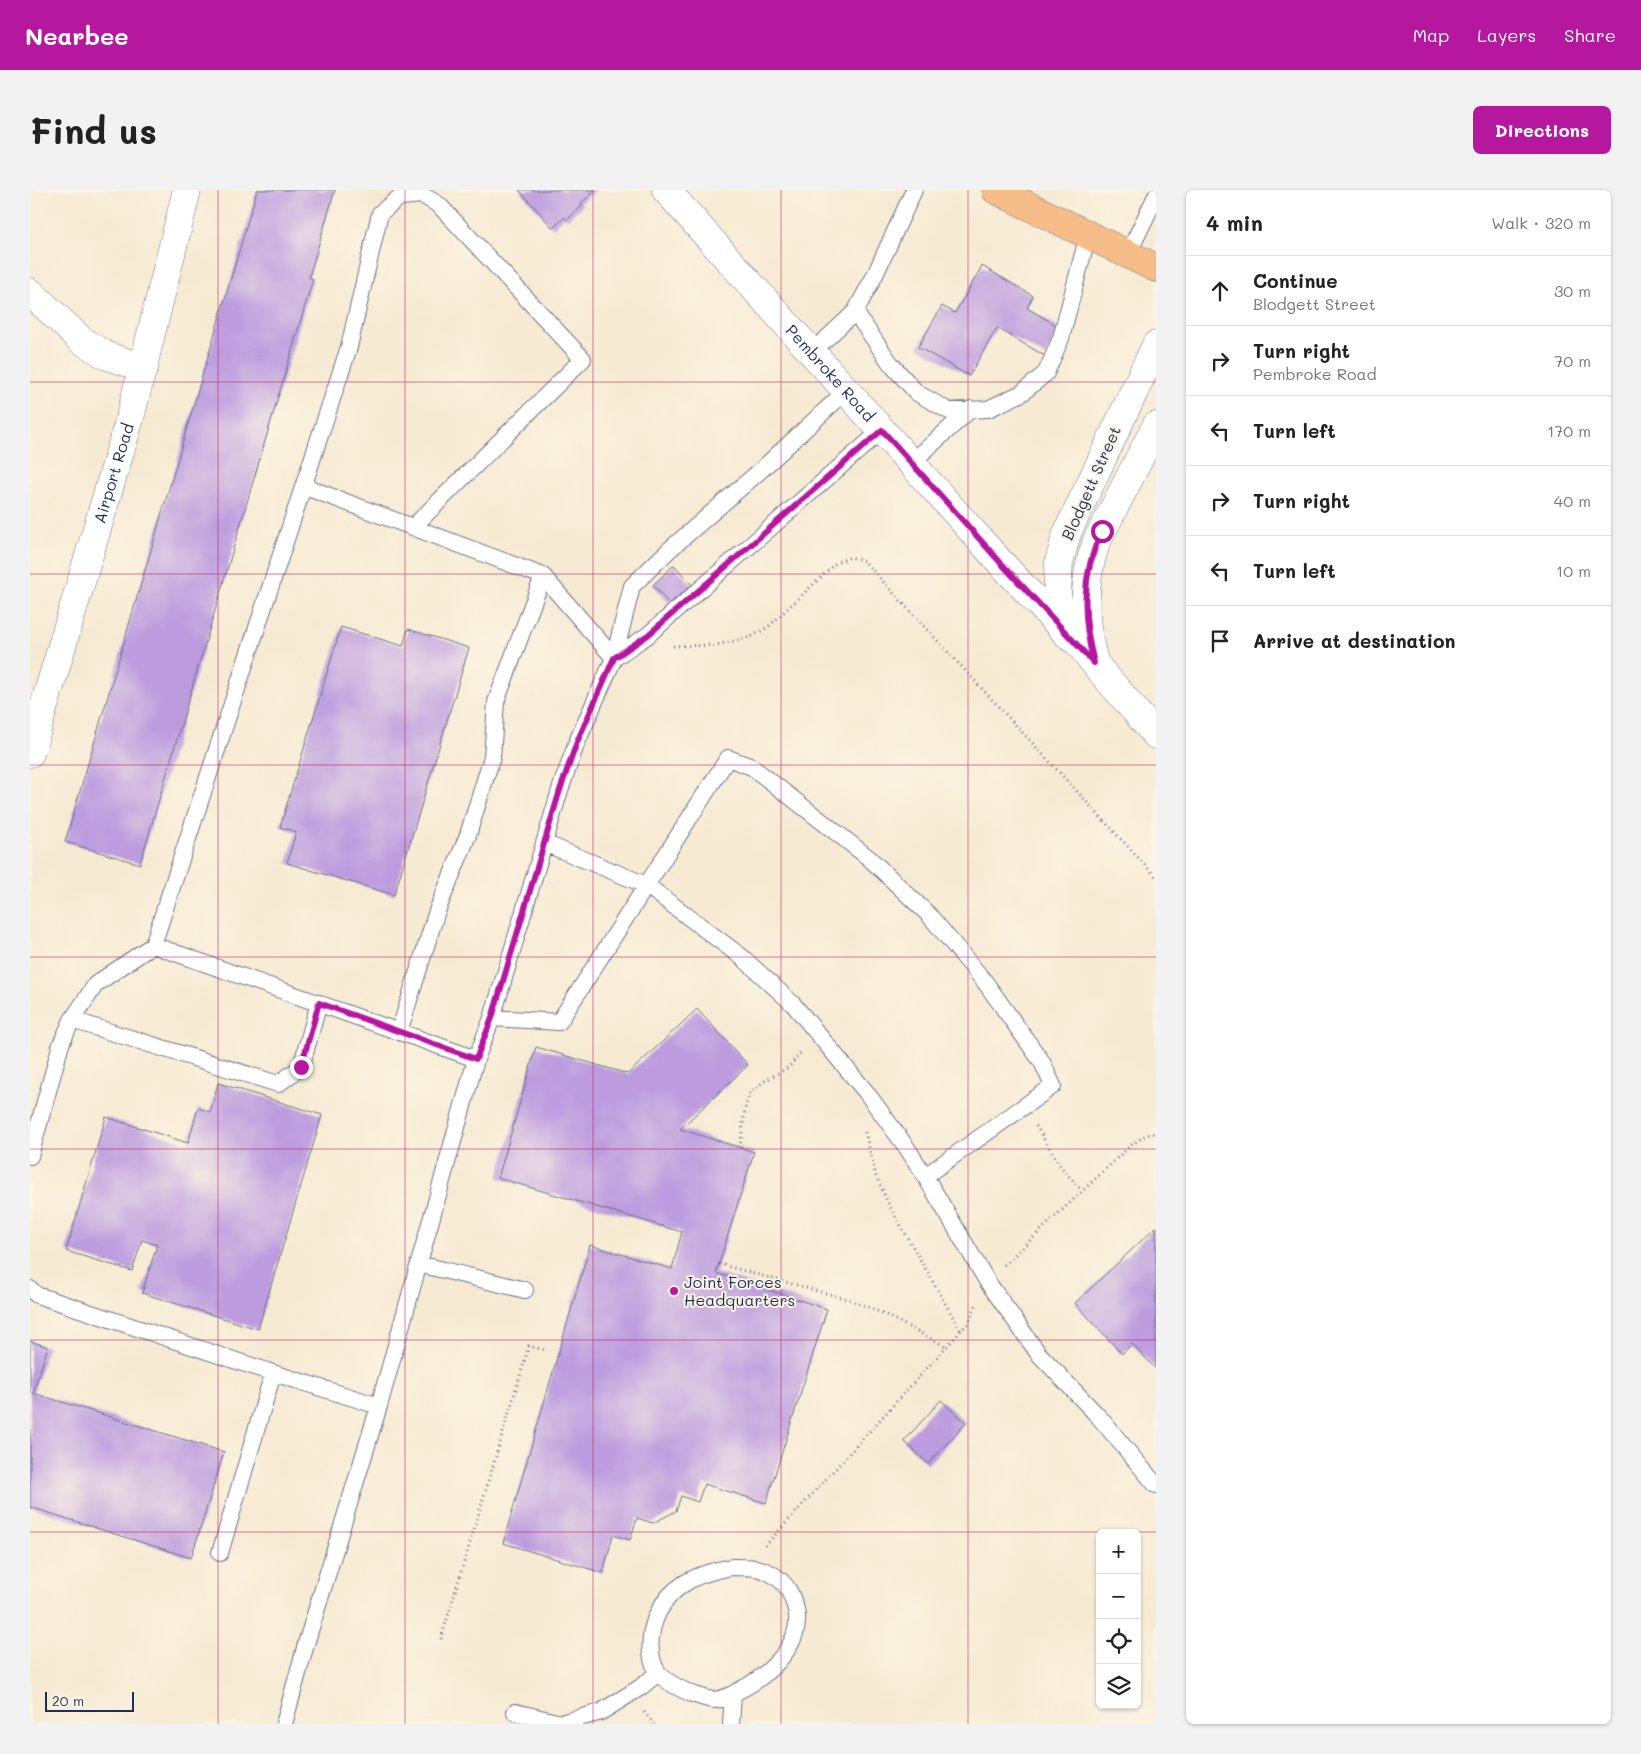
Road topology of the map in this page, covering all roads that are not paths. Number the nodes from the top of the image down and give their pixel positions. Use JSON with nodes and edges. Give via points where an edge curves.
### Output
{"nodes":[{"id":1,"x":187,"y":190,"type":"edge"},
{"id":2,"x":666,"y":190,"type":"edge"},
{"id":3,"x":914,"y":190,"type":"edge"},
{"id":4,"x":996,"y":190,"type":"edge"},
{"id":5,"x":1156,"y":196,"type":"edge"},
{"id":6,"x":1088,"y":235,"type":"junction"},
{"id":7,"x":1128,"y":254,"type":"junction"},
{"id":8,"x":1156,"y":268,"type":"edge"},
{"id":9,"x":30,"y":292,"type":"edge"},
{"id":10,"x":855,"y":312,"type":"junction"},
{"id":11,"x":1156,"y":345,"type":"edge"},
{"id":12,"x":812,"y":352,"type":"junction"},
{"id":13,"x":144,"y":368,"type":"junction"},
{"id":14,"x":846,"y":390,"type":"junction"},
{"id":15,"x":971,"y":410,"type":"junction"},
{"id":16,"x":1156,"y":426,"type":"edge"},
{"id":17,"x":882,"y":430,"type":"junction"},
{"id":18,"x":911,"y":463,"type":"junction"},
{"id":19,"x":303,"y":486,"type":"junction"},
{"id":20,"x":1073,"y":519,"type":"junction"},
{"id":21,"x":413,"y":527,"type":"junction"},
{"id":22,"x":1102,"y":531,"type":"junction"},
{"id":23,"x":543,"y":576,"type":"junction"},
{"id":24,"x":614,"y":658,"type":"junction"},
{"id":25,"x":1094,"y":663,"type":"junction"},
{"id":26,"x":1154,"y":730,"type":"edge"},
{"id":27,"x":30,"y":752,"type":"edge"},
{"id":28,"x":544,"y":843,"type":"junction"},
{"id":29,"x":646,"y":885,"type":"junction"},
{"id":30,"x":153,"y":945,"type":"junction"},
{"id":31,"x":319,"y":1003,"type":"junction"},
{"id":32,"x":492,"y":1018,"type":"junction"},
{"id":33,"x":72,"y":1020,"type":"junction"},
{"id":34,"x":399,"y":1032,"type":"junction"},
{"id":35,"x":476,"y":1059,"type":"junction"},
{"id":36,"x":30,"y":1156,"type":"edge"},
{"id":37,"x":925,"y":1176,"type":"junction"},
{"id":38,"x":419,"y":1264,"type":"junction"},
{"id":39,"x":30,"y":1289,"type":"edge"},
{"id":40,"x":525,"y":1290,"type":"dead end"},
{"id":41,"x":273,"y":1373,"type":"junction"},
{"id":42,"x":379,"y":1406,"type":"junction"},
{"id":43,"x":1156,"y":1485,"type":"edge"},
{"id":44,"x":220,"y":1553,"type":"dead end"},
{"id":45,"x":658,"y":1673,"type":"junction"},
{"id":46,"x":733,"y":1694,"type":"junction"},
{"id":47,"x":515,"y":1712,"type":"dead end"},
{"id":48,"x":284,"y":1724,"type":"edge"},
{"id":49,"x":731,"y":1724,"type":"edge"}],
"edges":[{"from":1,"to":13,"type":"street","name":"Airport Road"},
{"from":2,"to":12,"type":"street","name":"Pembroke Road"},
{"from":3,"to":10,"type":"lane"},
{"from":4,"to":6,"type":"main road"},
{"from":5,"to":7,"type":"lane"},
{"from":6,"to":7,"type":"main road"},
{"from":6,"to":15,"type":"lane","via":[[1061,338],[1046,372],[1022,393],[988,409]]},
{"from":7,"to":8,"type":"main road"},
{"from":9,"to":13,"type":"street","via":[[82,340],[107,356]]},
{"from":10,"to":12,"type":"lane"},
{"from":10,"to":15,"type":"lane","via":[[917,393],[949,411]]},
{"from":11,"to":20,"type":"street","name":"Blodgett Street"},
{"from":12,"to":14,"type":"street","name":"Pembroke Road"},
{"from":13,"to":27,"type":"street","name":"Airport Road"},
{"from":14,"to":17,"type":"street","name":"Pembroke Road"},
{"from":14,"to":24,"type":"lane","via":[[632,586]]},
{"from":15,"to":18,"type":"lane"},
{"from":16,"to":22,"type":"street","name":"Blodgett Street"},
{"from":17,"to":18,"type":"street","name":"Pembroke Road"},
{"from":17,"to":24,"type":"lane","via":[[648,635]]},
{"from":18,"to":25,"type":"street","name":"Pembroke Road"},
{"from":19,"to":21,"type":"lane"},
{"from":19,"to":21,"type":"lane","via":[[349,346],[380,213],[400,197],[422,195],[439,205],[583,359]]},
{"from":19,"to":30,"type":"lane"},
{"from":20,"to":22,"type":"lane"},
{"from":20,"to":25,"type":"street","name":"Blodgett Street","via":[[1058,562],[1056,595],[1067,628]]},
{"from":21,"to":23,"type":"lane"},
{"from":22,"to":25,"type":"street","name":"Blodgett Street","via":[[1090,562],[1085,592],[1088,641]]},
{"from":23,"to":24,"type":"lane"},
{"from":23,"to":34,"type":"lane","via":[[496,702],[492,757],[468,835],[437,911]]},
{"from":24,"to":28,"type":"lane","via":[[577,742]]},
{"from":25,"to":26,"type":"street","name":"Pembroke Road"},
{"from":28,"to":29,"type":"lane"},
{"from":28,"to":32,"type":"lane"},
{"from":29,"to":32,"type":"lane","via":[[559,1022]]},
{"from":29,"to":37,"type":"lane","via":[[743,958],[793,1004],[866,1092]]},
{"from":29,"to":37,"type":"lane","via":[[728,758],[752,767],[861,852],[929,915],[985,982],[1042,1062],[1053,1086]]},
{"from":30,"to":31,"type":"lane"},
{"from":30,"to":33,"type":"lane","via":[[96,984]]},
{"from":31,"to":33,"type":"lane","via":[[301,1067],[278,1084]]},
{"from":31,"to":34,"type":"lane"},
{"from":32,"to":35,"type":"lane"},
{"from":33,"to":36,"type":"lane","via":[[61,1044]]},
{"from":34,"to":35,"type":"lane"},
{"from":35,"to":38,"type":"lane"},
{"from":37,"to":43,"type":"lane","via":[[987,1281],[1038,1353],[1099,1417]]},
{"from":38,"to":40,"type":"lane"},
{"from":38,"to":42,"type":"lane"},
{"from":39,"to":41,"type":"lane","via":[[37,1295]]},
{"from":41,"to":42,"type":"lane"},
{"from":41,"to":44,"type":"lane"},
{"from":42,"to":48,"type":"lane"},
{"from":45,"to":46,"type":"lane","via":[[673,1685],[714,1700]]},
{"from":45,"to":46,"type":"lane","via":[[652,1660],[650,1642],[653,1622],[665,1601],[685,1583],[712,1572],[732,1567],[755,1568],[773,1574],[787,1587],[796,1606],[797,1623],[794,1637],[782,1657],[762,1677]]},
{"from":45,"to":47,"type":"lane","via":[[601,1712],[561,1723]]},
{"from":46,"to":49,"type":"lane"}]}
